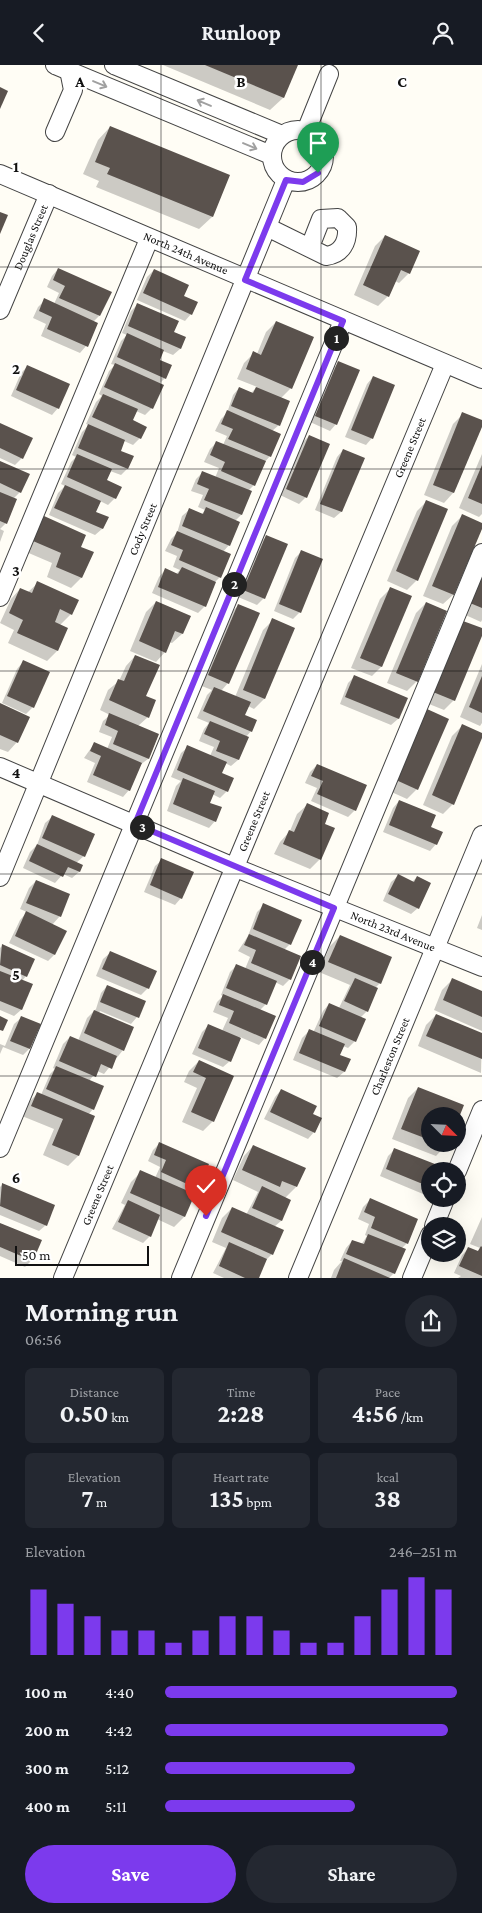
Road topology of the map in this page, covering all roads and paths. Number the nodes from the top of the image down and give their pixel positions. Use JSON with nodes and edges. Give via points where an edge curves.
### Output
{"nodes":[{"id":1,"x":114,"y":65,"type":"edge"},
{"id":2,"x":64,"y":67,"type":"edge"},
{"id":3,"x":329,"y":74,"type":"dead end"},
{"id":4,"x":306,"y":131,"type":"junction"},
{"id":5,"x":55,"y":132,"type":"dead end"},
{"id":6,"x":282,"y":135,"type":"junction"},
{"id":7,"x":271,"y":155,"type":"junction"},
{"id":8,"x":0,"y":174,"type":"edge"},
{"id":9,"x":286,"y":180,"type":"junction"},
{"id":10,"x":49,"y":194,"type":"junction"},
{"id":11,"x":267,"y":227,"type":"junction"},
{"id":12,"x":149,"y":239,"type":"junction"},
{"id":13,"x":310,"y":247,"type":"dead end"},
{"id":14,"x":245,"y":280,"type":"junction"},
{"id":15,"x":0,"y":310,"type":"edge"},
{"id":16,"x":343,"y":321,"type":"junction"},
{"id":17,"x":445,"y":364,"type":"junction"},
{"id":18,"x":482,"y":379,"type":"edge"},
{"id":19,"x":482,"y":553,"type":"edge"},
{"id":20,"x":0,"y":597,"type":"edge"},
{"id":21,"x":0,"y":767,"type":"edge"},
{"id":22,"x":40,"y":783,"type":"junction"},
{"id":23,"x":135,"y":824,"type":"junction"},
{"id":24,"x":482,"y":835,"type":"edge"},
{"id":25,"x":236,"y":868,"type":"junction"},
{"id":26,"x":0,"y":877,"type":"edge"},
{"id":27,"x":334,"y":908,"type":"junction"},
{"id":28,"x":434,"y":949,"type":"junction"},
{"id":29,"x":482,"y":967,"type":"edge"},
{"id":30,"x":482,"y":1110,"type":"edge"},
{"id":31,"x":0,"y":1148,"type":"edge"},
{"id":32,"x":460,"y":1162,"type":"edge"},
{"id":33,"x":421,"y":1256,"type":"edge"},
{"id":34,"x":63,"y":1278,"type":"edge"},
{"id":35,"x":181,"y":1278,"type":"edge"},
{"id":36,"x":298,"y":1278,"type":"edge"},
{"id":37,"x":412,"y":1278,"type":"edge"}],
"edges":[{"from":6,"to":1,"type":"street","one_way":true},
{"from":2,"to":5,"type":"street","via":[[73,90]]},
{"from":2,"to":7,"type":"street","one_way":true},
{"from":3,"to":4,"type":"street"},
{"from":4,"to":6,"type":"street","via":[[298,129]]},
{"from":4,"to":9,"type":"street","via":[[314,135],[323,149],[322,166],[311,179],[303,182]]},
{"from":6,"to":7,"type":"street"},
{"from":7,"to":9,"type":"street","via":[[278,174]]},
{"from":8,"to":10,"type":"street","name":"North 24th Avenue"},
{"from":9,"to":11,"type":"street","name":"Cody Street"},
{"from":10,"to":12,"type":"street","name":"North 24th Avenue"},
{"from":10,"to":15,"type":"street","name":"Douglas Street"},
{"from":11,"to":13,"type":"street"},
{"from":11,"to":14,"type":"street","name":"Cody Street"},
{"from":12,"to":14,"type":"street","name":"North 24th Avenue"},
{"from":12,"to":20,"type":"street"},
{"from":14,"to":16,"type":"street","name":"North 24th Avenue"},
{"from":14,"to":22,"type":"street","name":"Cody Street"},
{"from":16,"to":17,"type":"street","name":"North 24th Avenue"},
{"from":16,"to":23,"type":"street"},
{"from":17,"to":18,"type":"street","name":"North 24th Avenue"},
{"from":17,"to":25,"type":"street","name":"Greene Street"},
{"from":19,"to":27,"type":"street"},
{"from":21,"to":22,"type":"street","name":"North 23rd Avenue"},
{"from":22,"to":23,"type":"street","name":"North 23rd Avenue"},
{"from":22,"to":26,"type":"street","name":"Cody Street"},
{"from":23,"to":25,"type":"street","name":"North 23rd Avenue"},
{"from":23,"to":31,"type":"street"},
{"from":24,"to":28,"type":"street","name":"Charleston Street"},
{"from":25,"to":27,"type":"street","name":"North 23rd Avenue"},
{"from":25,"to":34,"type":"street","name":"Greene Street"},
{"from":27,"to":28,"type":"street","name":"North 23rd Avenue"},
{"from":27,"to":35,"type":"street"},
{"from":28,"to":29,"type":"street","name":"North 23rd Avenue"},
{"from":28,"to":36,"type":"street","name":"Charleston Street"},
{"from":30,"to":32,"type":"street"},
{"from":33,"to":37,"type":"street"}]}
